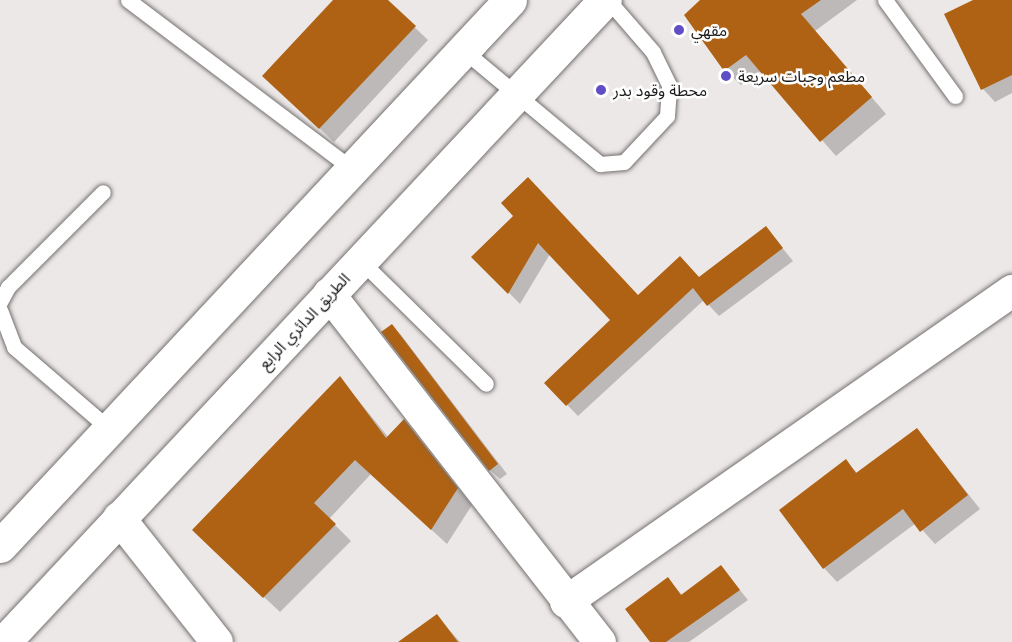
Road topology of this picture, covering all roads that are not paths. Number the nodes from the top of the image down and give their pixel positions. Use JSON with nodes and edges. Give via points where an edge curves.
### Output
{"nodes":[{"id":1,"x":128,"y":0,"type":"edge"},
{"id":2,"x":510,"y":0,"type":"edge"},
{"id":3,"x":607,"y":0,"type":"edge"},
{"id":4,"x":887,"y":1,"type":"edge"},
{"id":5,"x":462,"y":49,"type":"junction"},
{"id":6,"x":514,"y":94,"type":"junction"},
{"id":7,"x":955,"y":96,"type":"dead end"},
{"id":8,"x":351,"y":168,"type":"junction"},
{"id":9,"x":103,"y":192,"type":"dead end"},
{"id":10,"x":361,"y":261,"type":"junction"},
{"id":11,"x":1012,"y":291,"type":"edge"},
{"id":12,"x":329,"y":294,"type":"junction"},
{"id":13,"x":0,"y":302,"type":"edge"},
{"id":14,"x":0,"y":310,"type":"edge"},
{"id":15,"x":486,"y":384,"type":"dead end"},
{"id":16,"x":107,"y":427,"type":"junction"},
{"id":17,"x":119,"y":518,"type":"junction"},
{"id":18,"x":0,"y":546,"type":"edge"},
{"id":19,"x":566,"y":602,"type":"junction"},
{"id":20,"x":4,"y":642,"type":"edge"},
{"id":21,"x":217,"y":642,"type":"edge"},
{"id":22,"x":600,"y":642,"type":"edge"}],
"edges":[{"from":1,"to":8,"type":"lane"},
{"from":2,"to":5,"type":"main road"},
{"from":3,"to":6,"type":"main road","name":"الطريق الدائري الرابع"},
{"from":3,"to":6,"type":"lane","via":[[653,52],[669,85],[667,116],[624,162],[600,164]]},
{"from":4,"to":7,"type":"lane"},
{"from":5,"to":6,"type":"lane"},
{"from":5,"to":8,"type":"main road"},
{"from":6,"to":10,"type":"main road","name":"الطريق الدائري الرابع"},
{"from":8,"to":16,"type":"main road"},
{"from":9,"to":13,"type":"lane","via":[[8,287]]},
{"from":10,"to":12,"type":"main road","name":"الطريق الدائري الرابع"},
{"from":10,"to":15,"type":"lane"},
{"from":11,"to":19,"type":"street"},
{"from":12,"to":17,"type":"main road","name":"الطريق الدائري الرابع"},
{"from":12,"to":19,"type":"street"},
{"from":14,"to":16,"type":"lane","via":[[14,347]]},
{"from":16,"to":18,"type":"main road"},
{"from":17,"to":20,"type":"main road","name":"الطريق الدائري الرابع"},
{"from":17,"to":21,"type":"street"},
{"from":19,"to":22,"type":"street"}]}
